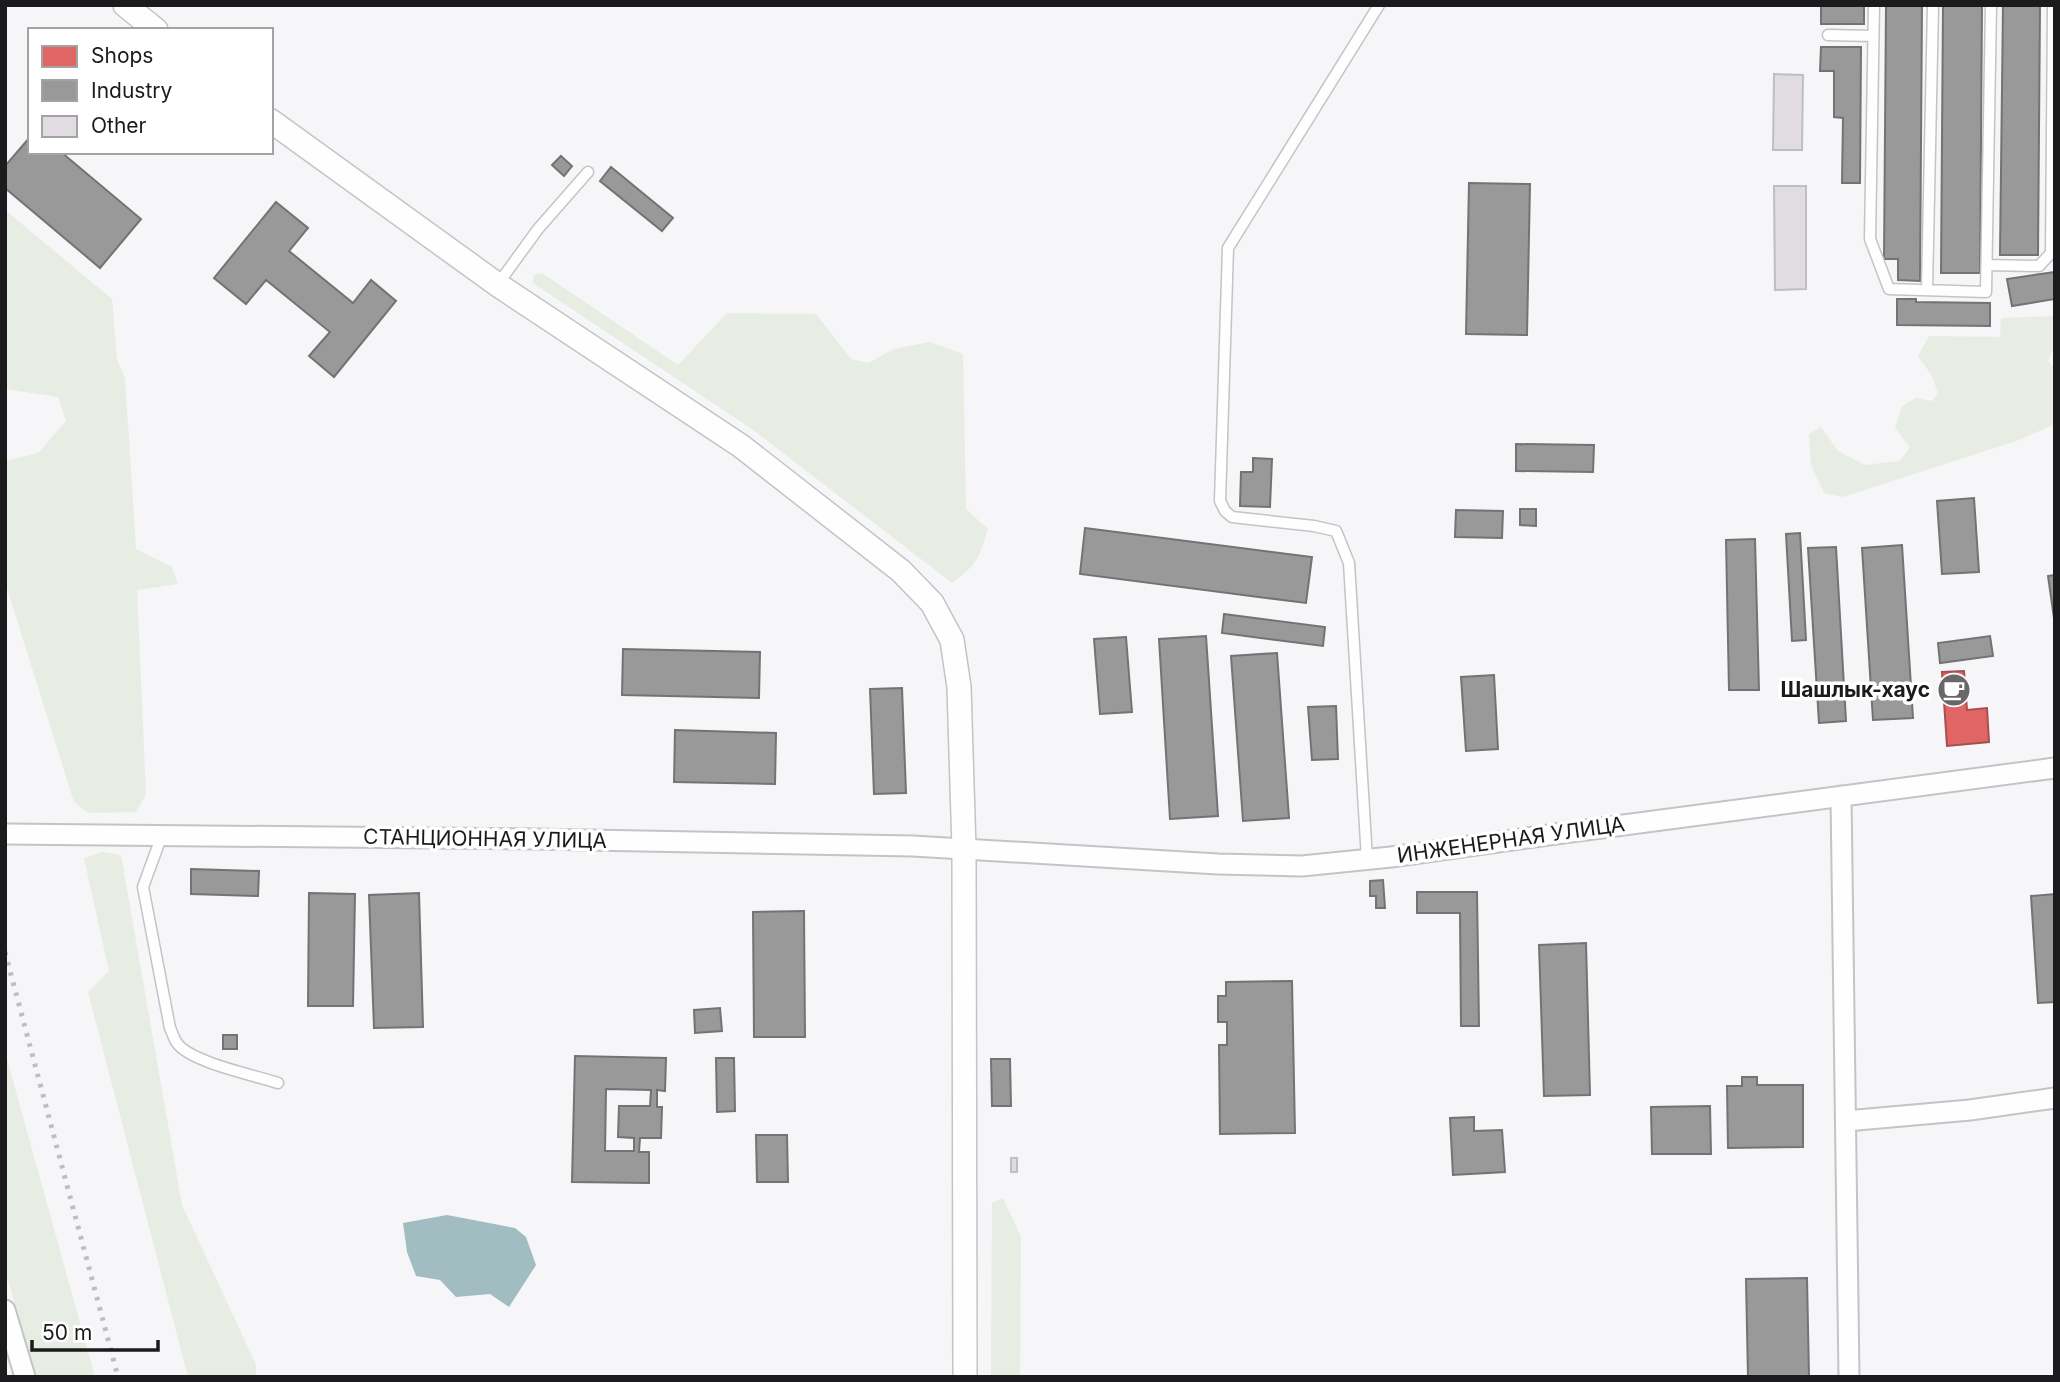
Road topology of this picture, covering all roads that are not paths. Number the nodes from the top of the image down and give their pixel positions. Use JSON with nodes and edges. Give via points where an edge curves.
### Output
{"nodes":[{"id":1,"x":125,"y":5,"type":"edge"},
{"id":2,"x":1379,"y":5,"type":"edge"},
{"id":3,"x":1874,"y":5,"type":"edge"},
{"id":4,"x":1933,"y":5,"type":"edge"},
{"id":5,"x":1991,"y":5,"type":"edge"},
{"id":6,"x":2053,"y":5,"type":"edge"},
{"id":7,"x":154,"y":28,"type":"edge"},
{"id":8,"x":1828,"y":35,"type":"dead end"},
{"id":9,"x":1873,"y":36,"type":"junction"},
{"id":10,"x":273,"y":122,"type":"edge"},
{"id":11,"x":588,"y":172,"type":"dead end"},
{"id":12,"x":1987,"y":265,"type":"junction"},
{"id":13,"x":498,"y":285,"type":"junction"},
{"id":14,"x":1927,"y":290,"type":"junction"},
{"id":15,"x":2055,"y":768,"type":"edge"},
{"id":16,"x":1841,"y":796,"type":"junction"},
{"id":17,"x":5,"y":834,"type":"edge"},
{"id":18,"x":162,"y":835,"type":"junction"},
{"id":19,"x":964,"y":849,"type":"junction"},
{"id":20,"x":1367,"y":859,"type":"junction"},
{"id":21,"x":278,"y":1083,"type":"dead end"},
{"id":22,"x":2055,"y":1098,"type":"edge"},
{"id":23,"x":1846,"y":1121,"type":"junction"},
{"id":24,"x":5,"y":1310,"type":"edge"},
{"id":25,"x":25,"y":1377,"type":"edge"},
{"id":26,"x":965,"y":1377,"type":"edge"},
{"id":27,"x":1849,"y":1377,"type":"edge"}],
"edges":[{"from":1,"to":7,"type":"street"},
{"from":2,"to":20,"type":"lane","via":[[1228,248],[1220,501],[1232,517],[1336,531],[1349,563]]},
{"from":3,"to":9,"type":"lane"},
{"from":4,"to":14,"type":"lane"},
{"from":5,"to":12,"type":"lane"},
{"from":6,"to":12,"type":"lane","via":[[2051,253],[2039,266]]},
{"from":8,"to":9,"type":"lane"},
{"from":9,"to":14,"type":"lane","via":[[1870,239],[1889,289]]},
{"from":10,"to":13,"type":"street"},
{"from":11,"to":13,"type":"lane","via":[[538,229]]},
{"from":12,"to":14,"type":"lane","via":[[1986,292]]},
{"from":13,"to":19,"type":"street","via":[[741,446],[901,571],[932,603],[952,640],[959,687]]},
{"from":15,"to":16,"type":"street","name":"ИНЖЕНЕРНАЯ УЛИЦА"},
{"from":16,"to":20,"type":"street","name":"ИНЖЕНЕРНАЯ УЛИЦА"},
{"from":16,"to":23,"type":"street"},
{"from":17,"to":18,"type":"street","name":"СТАНЦИОННАЯ УЛИЦА"},
{"from":18,"to":19,"type":"street","name":"СТАНЦИОННАЯ УЛИЦА"},
{"from":18,"to":21,"type":"lane","via":[[142,887],[170,1028],[177,1043],[188,1054]]},
{"from":19,"to":20,"type":"street","name":"ИНЖЕНЕРНАЯ УЛИЦА","via":[[1218,864],[1302,866]]},
{"from":19,"to":26,"type":"street"},
{"from":22,"to":23,"type":"street"},
{"from":23,"to":27,"type":"street"},
{"from":24,"to":25,"type":"street"}]}
